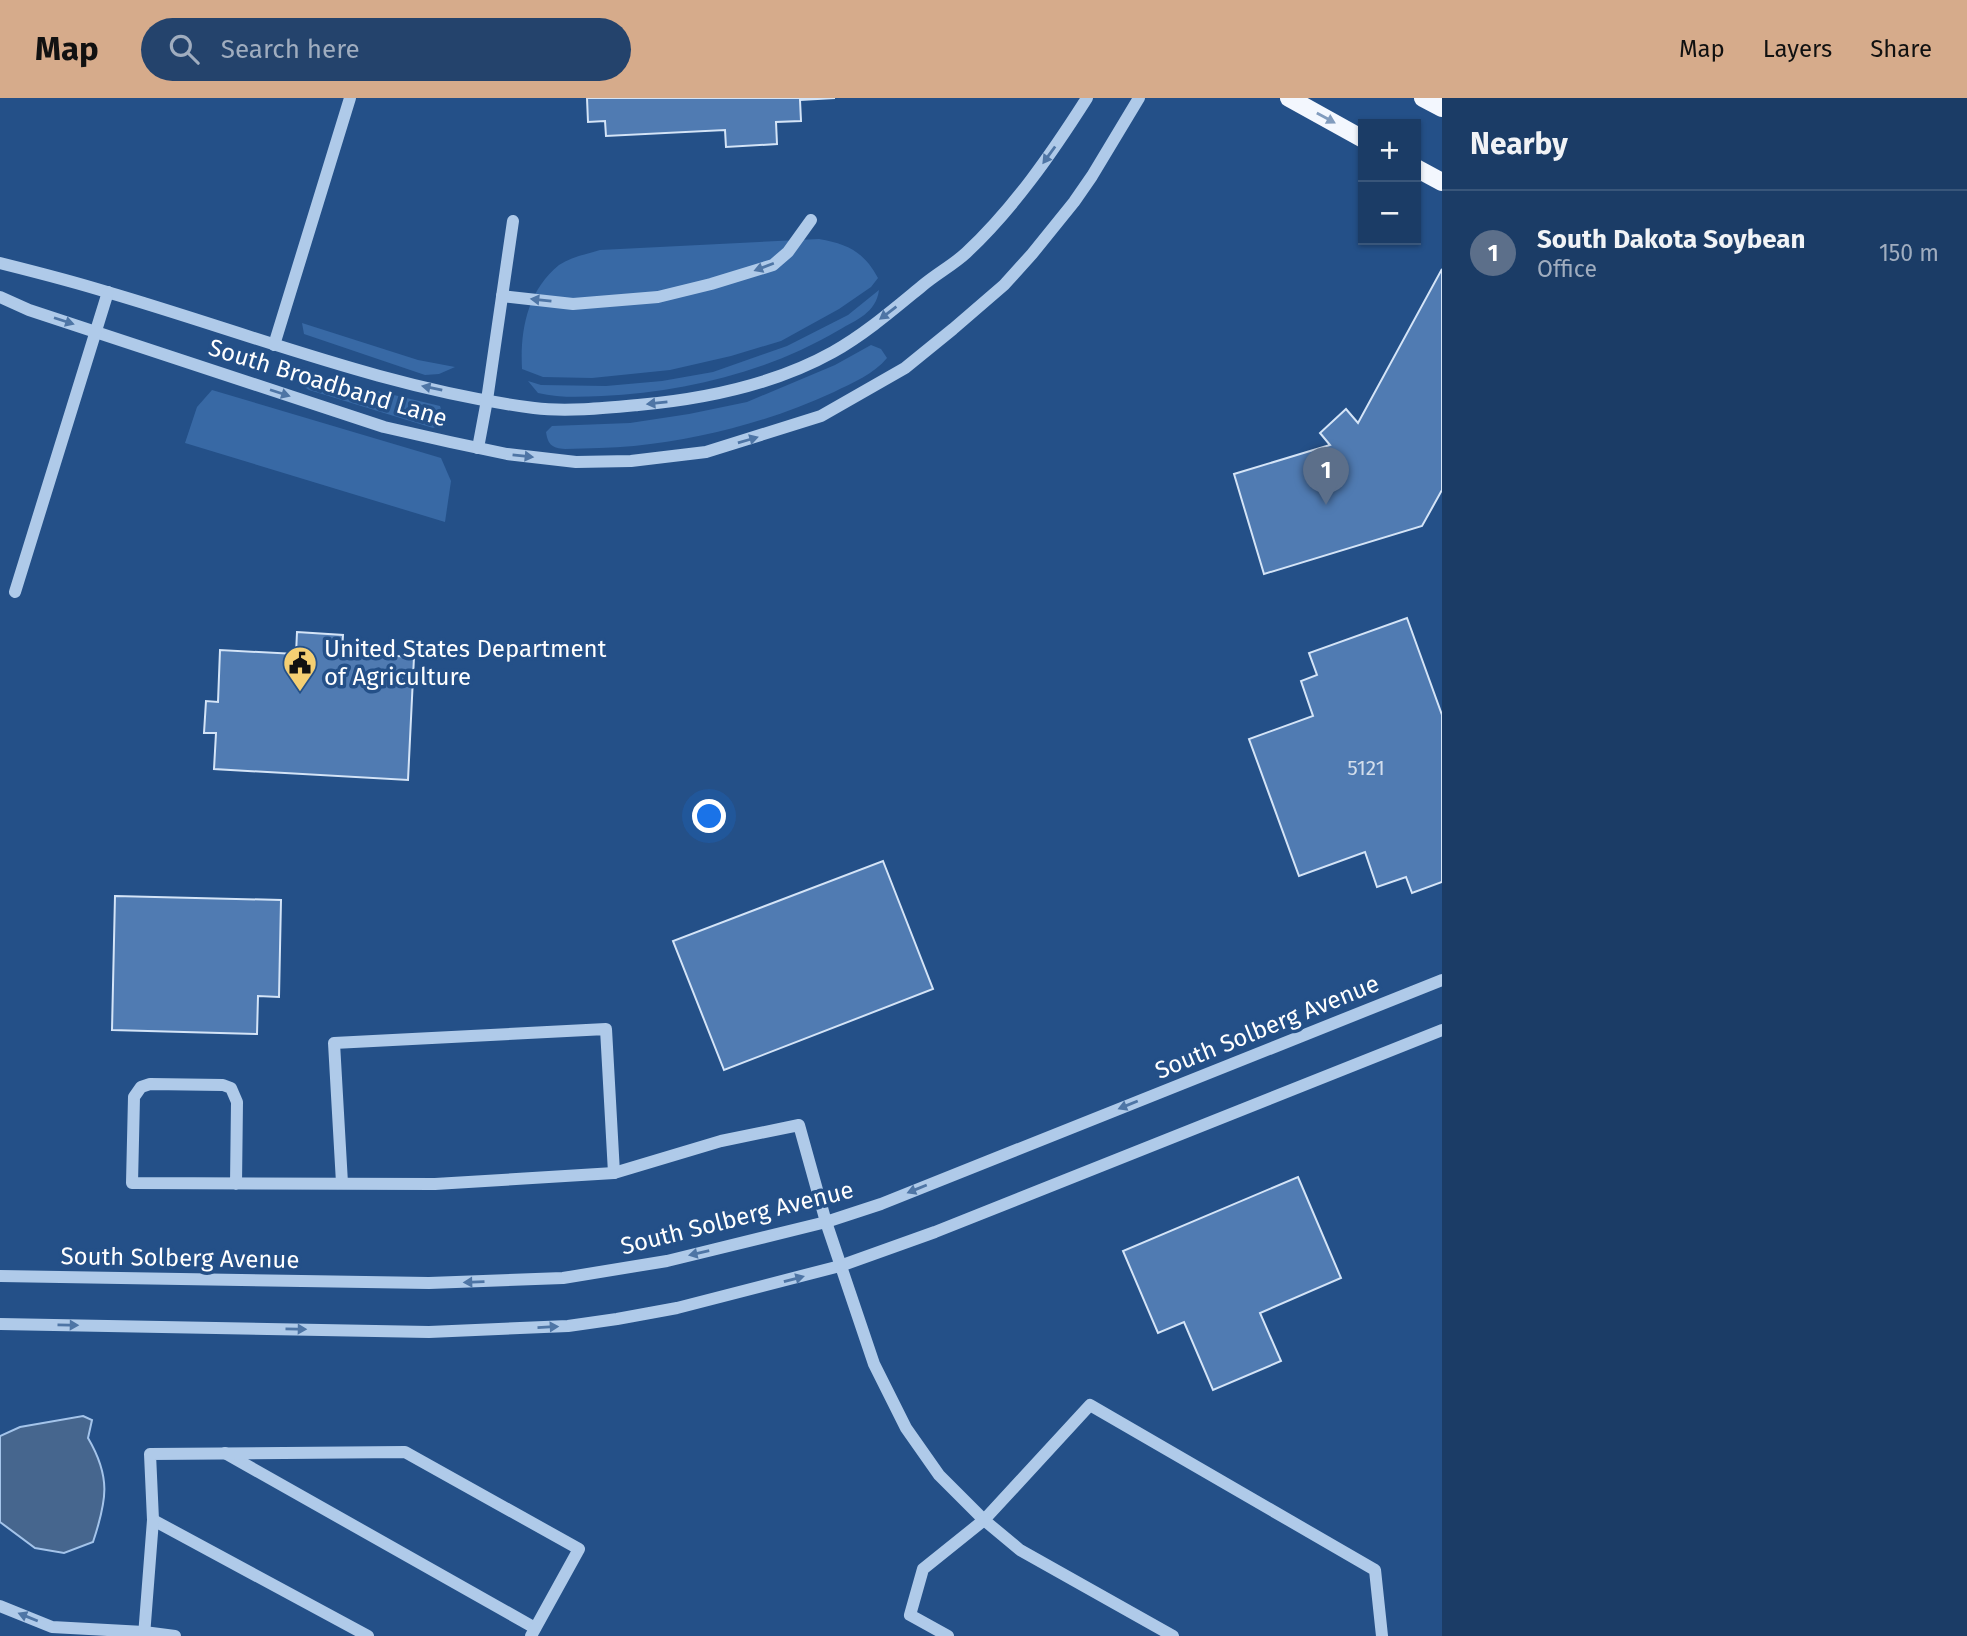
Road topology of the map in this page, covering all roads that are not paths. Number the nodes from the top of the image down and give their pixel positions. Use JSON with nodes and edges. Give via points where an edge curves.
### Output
{"nodes":[{"id":1,"x":350,"y":98,"type":"edge"},
{"id":2,"x":1087,"y":98,"type":"edge"},
{"id":3,"x":1139,"y":98,"type":"edge"},
{"id":4,"x":1289,"y":98,"type":"edge"},
{"id":5,"x":1423,"y":98,"type":"edge"},
{"id":6,"x":1442,"y":108,"type":"edge"},
{"id":7,"x":1358,"y":136,"type":"edge"},
{"id":8,"x":1421,"y":171,"type":"edge"},
{"id":9,"x":1442,"y":182,"type":"edge"},
{"id":10,"x":811,"y":220,"type":"dead end"},
{"id":11,"x":513,"y":221,"type":"dead end"},
{"id":12,"x":0,"y":263,"type":"edge"},
{"id":13,"x":108,"y":292,"type":"junction"},
{"id":14,"x":502,"y":296,"type":"junction"},
{"id":15,"x":0,"y":297,"type":"edge"},
{"id":16,"x":95,"y":332,"type":"junction"},
{"id":17,"x":274,"y":345,"type":"junction"},
{"id":18,"x":487,"y":400,"type":"junction"},
{"id":19,"x":478,"y":448,"type":"junction"},
{"id":20,"x":15,"y":592,"type":"dead end"},
{"id":21,"x":1442,"y":980,"type":"edge"},
{"id":22,"x":1442,"y":1030,"type":"edge"},
{"id":23,"x":614,"y":1173,"type":"junction"},
{"id":24,"x":342,"y":1183,"type":"junction"},
{"id":25,"x":236,"y":1184,"type":"junction"},
{"id":26,"x":826,"y":1222,"type":"junction"},
{"id":27,"x":841,"y":1266,"type":"junction"},
{"id":28,"x":0,"y":1276,"type":"edge"},
{"id":29,"x":0,"y":1324,"type":"edge"},
{"id":30,"x":225,"y":1453,"type":"junction"},
{"id":31,"x":153,"y":1520,"type":"junction"},
{"id":32,"x":984,"y":1520,"type":"junction"},
{"id":33,"x":0,"y":1606,"type":"edge"},
{"id":34,"x":533,"y":1632,"type":"edge"},
{"id":35,"x":144,"y":1634,"type":"edge"},
{"id":36,"x":175,"y":1636,"type":"edge"},
{"id":37,"x":368,"y":1636,"type":"edge"},
{"id":38,"x":948,"y":1636,"type":"edge"},
{"id":39,"x":1173,"y":1636,"type":"edge"},
{"id":40,"x":1382,"y":1636,"type":"edge"}],
"edges":[{"from":1,"to":17,"type":"street"},
{"from":2,"to":18,"type":"street","name":"South Broadband Lane","one_way":true,"via":[[1051,153],[965,254],[834,352],[776,377],[715,395],[659,403],[538,408]]},
{"from":19,"to":3,"type":"street","name":"South Broadband Lane","one_way":true,"via":[[576,461],[631,461],[706,452],[821,416],[905,368],[1004,285],[1074,202]]},
{"from":4,"to":7,"type":"main road","one_way":true},
{"from":5,"to":6,"type":"main road"},
{"from":8,"to":9,"type":"main road"},
{"from":10,"to":14,"type":"street","one_way":true,"via":[[773,265],[711,284],[658,296],[573,304]]},
{"from":11,"to":14,"type":"street"},
{"from":12,"to":13,"type":"street","name":"South Broadband Lane"},
{"from":13,"to":16,"type":"street"},
{"from":13,"to":17,"type":"street","name":"South Broadband Lane"},
{"from":14,"to":18,"type":"street"},
{"from":15,"to":16,"type":"street","name":"South Broadband Lane","one_way":true},
{"from":16,"to":19,"type":"street","name":"South Broadband Lane","one_way":true,"via":[[384,427]]},
{"from":16,"to":20,"type":"street"},
{"from":18,"to":17,"type":"street","name":"South Broadband Lane","one_way":true,"via":[[384,378]]},
{"from":18,"to":19,"type":"street"},
{"from":21,"to":26,"type":"street","name":"South Solberg Avenue","one_way":true},
{"from":22,"to":27,"type":"street"},
{"from":23,"to":24,"type":"street","via":[[435,1184]]},
{"from":23,"to":24,"type":"street","via":[[606,1030],[334,1043]]},
{"from":23,"to":26,"type":"street","via":[[721,1140],[799,1125]]},
{"from":24,"to":25,"type":"street"},
{"from":25,"to":25,"type":"street","via":[[237,1102],[231,1088],[141,1087],[134,1097],[132,1183]]},
{"from":26,"to":27,"type":"street"},
{"from":26,"to":28,"type":"street","name":"South Solberg Avenue","one_way":true,"via":[[667,1261],[563,1278],[429,1283]]},
{"from":29,"to":27,"type":"street","one_way":true,"via":[[429,1332],[568,1326],[677,1308]]},
{"from":27,"to":32,"type":"street","via":[[874,1364],[906,1428],[939,1475]]},
{"from":30,"to":31,"type":"street","via":[[150,1454]]},
{"from":30,"to":34,"type":"street"},
{"from":30,"to":34,"type":"street","via":[[405,1452],[579,1549]]},
{"from":31,"to":35,"type":"street"},
{"from":31,"to":37,"type":"street"},
{"from":32,"to":38,"type":"street","via":[[923,1569],[910,1615]]},
{"from":32,"to":39,"type":"street","via":[[1020,1550]]},
{"from":32,"to":40,"type":"street","via":[[1090,1405],[1374,1570]]},
{"from":35,"to":33,"type":"street","one_way":true,"via":[[52,1627]]},
{"from":35,"to":36,"type":"street"}]}
